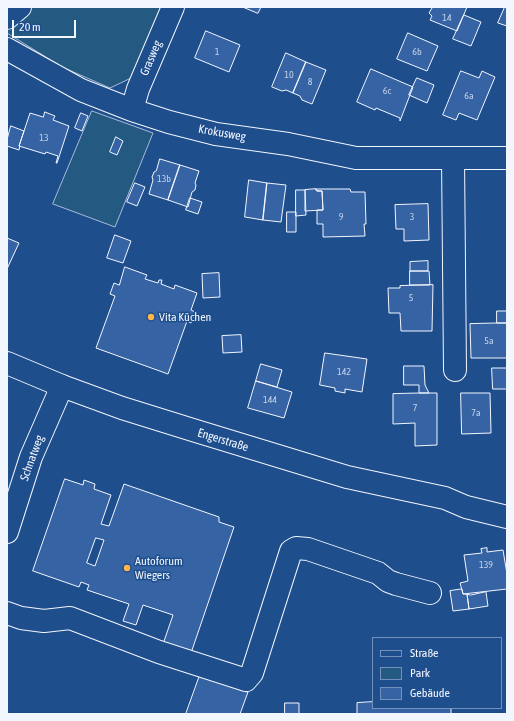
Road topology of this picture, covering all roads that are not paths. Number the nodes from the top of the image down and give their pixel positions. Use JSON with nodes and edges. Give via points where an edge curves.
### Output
{"nodes":[{"id":1,"x":20,"y":7,"type":"edge"},
{"id":2,"x":173,"y":7,"type":"edge"},
{"id":3,"x":7,"y":18,"type":"edge"},
{"id":4,"x":7,"y":49,"type":"edge"},
{"id":5,"x":132,"y":110,"type":"junction"},
{"id":6,"x":453,"y":158,"type":"junction"},
{"id":7,"x":507,"y":158,"type":"edge"},
{"id":8,"x":7,"y":363,"type":"edge"},
{"id":9,"x":455,"y":370,"type":"dead end"},
{"id":10,"x":62,"y":386,"type":"junction"},
{"id":11,"x":12,"y":498,"type":"edge"},
{"id":12,"x":445,"y":498,"type":"junction"},
{"id":13,"x":507,"y":504,"type":"edge"},
{"id":14,"x":507,"y":517,"type":"edge"},
{"id":15,"x":7,"y":532,"type":"edge"},
{"id":16,"x":430,"y":593,"type":"dead end"},
{"id":17,"x":7,"y":613,"type":"edge"}],
"edges":[{"from":1,"to":3,"type":"street"},
{"from":2,"to":5,"type":"street","name":"Grasweg","via":[[138,89]]},
{"from":4,"to":5,"type":"street","name":"Krokusweg","via":[[81,90]]},
{"from":5,"to":6,"type":"street","name":"Krokusweg","via":[[216,134],[288,144],[356,158]]},
{"from":6,"to":7,"type":"street","name":"Krokusweg"},
{"from":6,"to":9,"type":"street"},
{"from":8,"to":10,"type":"street","name":"Engerstraße"},
{"from":10,"to":11,"type":"street","name":"Schnatweg"},
{"from":10,"to":12,"type":"street","name":"Engerstraße","via":[[122,408],[347,477]]},
{"from":11,"to":15,"type":"street","name":"Schnatweg"},
{"from":12,"to":13,"type":"street","name":"Engerstraße","via":[[466,498]]},
{"from":12,"to":14,"type":"street","name":"Engerstraße","via":[[466,507]]},
{"from":16,"to":17,"type":"street","via":[[396,584],[378,573],[308,549],[296,548],[291,552],[252,673],[246,680],[159,652],[70,618],[44,621]]}]}
